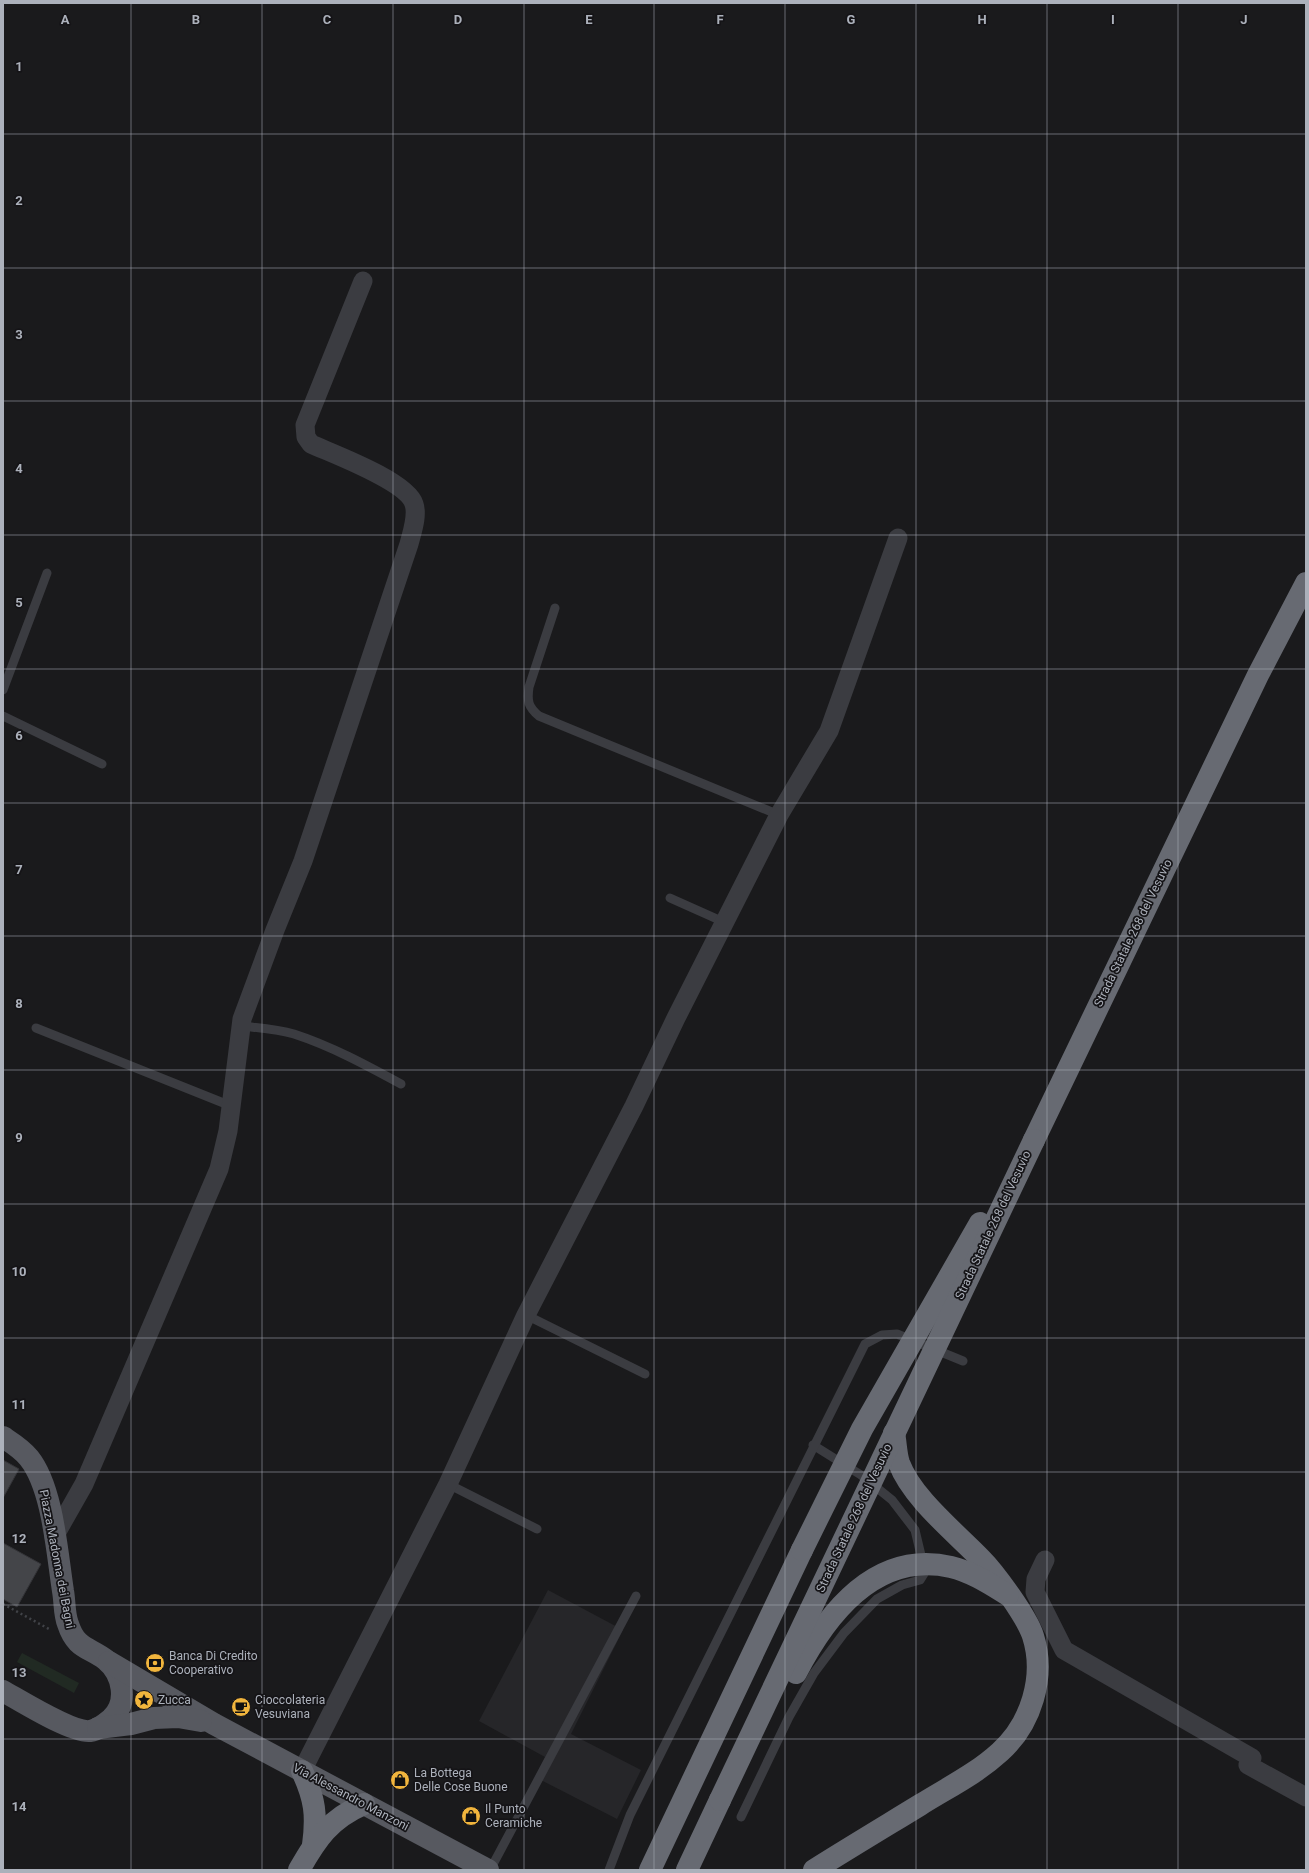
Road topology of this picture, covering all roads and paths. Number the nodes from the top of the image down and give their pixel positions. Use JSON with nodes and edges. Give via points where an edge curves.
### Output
{"nodes":[{"id":1,"x":363,"y":281,"type":"dead end"},
{"id":2,"x":898,"y":538,"type":"dead end"},
{"id":3,"x":47,"y":573,"type":"dead end"},
{"id":4,"x":1306,"y":583,"type":"edge"},
{"id":5,"x":555,"y":608,"type":"dead end"},
{"id":6,"x":3,"y":690,"type":"edge"},
{"id":7,"x":3,"y":716,"type":"edge"},
{"id":8,"x":102,"y":764,"type":"dead end"},
{"id":9,"x":779,"y":815,"type":"junction"},
{"id":10,"x":670,"y":898,"type":"dead end"},
{"id":11,"x":726,"y":923,"type":"junction"},
{"id":12,"x":242,"y":1026,"type":"junction"},
{"id":13,"x":36,"y":1028,"type":"dead end"},
{"id":14,"x":401,"y":1084,"type":"dead end"},
{"id":15,"x":231,"y":1106,"type":"junction"},
{"id":16,"x":1034,"y":1140,"type":"junction"},
{"id":17,"x":526,"y":1315,"type":"junction"},
{"id":18,"x":963,"y":1361,"type":"dead end"},
{"id":19,"x":645,"y":1374,"type":"dead end"},
{"id":20,"x":894,"y":1433,"type":"junction"},
{"id":21,"x":3,"y":1437,"type":"edge"},
{"id":22,"x":814,"y":1445,"type":"junction"},
{"id":23,"x":448,"y":1484,"type":"junction"},
{"id":24,"x":538,"y":1529,"type":"dead end"},
{"id":25,"x":54,"y":1537,"type":"junction"},
{"id":26,"x":1045,"y":1560,"type":"dead end"},
{"id":27,"x":1008,"y":1595,"type":"junction"},
{"id":28,"x":636,"y":1596,"type":"dead end"},
{"id":29,"x":3,"y":1604,"type":"edge"},
{"id":30,"x":51,"y":1630,"type":"dead end"},
{"id":31,"x":106,"y":1661,"type":"junction"},
{"id":32,"x":3,"y":1691,"type":"edge"},
{"id":33,"x":214,"y":1724,"type":"junction"},
{"id":34,"x":98,"y":1728,"type":"junction"},
{"id":35,"x":302,"y":1771,"type":"junction"},
{"id":36,"x":1306,"y":1797,"type":"edge"},
{"id":37,"x":720,"y":1800,"type":"junction"},
{"id":38,"x":364,"y":1804,"type":"junction"},
{"id":39,"x":741,"y":1817,"type":"dead end"},
{"id":40,"x":313,"y":1845,"type":"junction"},
{"id":41,"x":300,"y":1870,"type":"edge"},
{"id":42,"x":489,"y":1870,"type":"edge"},
{"id":43,"x":609,"y":1870,"type":"edge"},
{"id":44,"x":650,"y":1870,"type":"edge"},
{"id":45,"x":687,"y":1870,"type":"edge"},
{"id":46,"x":814,"y":1870,"type":"edge"}],
"edges":[{"from":1,"to":12,"type":"street","via":[[305,425],[306,437],[311,444],[402,488],[414,503],[415,516],[409,544],[303,861],[272,937]]},
{"from":2,"to":9,"type":"street","via":[[829,731]]},
{"from":3,"to":6,"type":"lane"},
{"from":4,"to":16,"type":"highway","name":"Strada Statale 268 del Vesuvio","via":[[1258,675]]},
{"from":5,"to":9,"type":"lane","via":[[529,687],[527,699],[530,709],[539,716]]},
{"from":7,"to":8,"type":"lane"},
{"from":9,"to":11,"type":"street"},
{"from":10,"to":11,"type":"lane"},
{"from":11,"to":17,"type":"street"},
{"from":12,"to":14,"type":"lane","via":[[278,1030],[315,1042]]},
{"from":12,"to":15,"type":"street"},
{"from":13,"to":15,"type":"lane"},
{"from":15,"to":25,"type":"street","via":[[219,1169],[84,1484]]},
{"from":16,"to":20,"type":"highway","name":"Strada Statale 268 del Vesuvio","bridge":true},
{"from":16,"to":44,"type":"highway","bridge":true,"via":[[996,1195],[869,1416],[802,1550]]},
{"from":17,"to":19,"type":"lane"},
{"from":17,"to":23,"type":"street"},
{"from":18,"to":22,"type":"lane","via":[[897,1334],[882,1335],[865,1344]]},
{"from":20,"to":27,"type":"highway","bridge":true,"via":[[899,1462],[911,1488],[989,1567]]},
{"from":20,"to":37,"type":"highway","name":"Strada Statale 268 del Vesuvio","bridge":true},
{"from":21,"to":25,"type":"main road","name":"Piazza Madonna dei Bagni","via":[[28,1458],[40,1476]]},
{"from":22,"to":39,"type":"lane","via":[[861,1475],[892,1500],[915,1530],[925,1572],[920,1580],[902,1585],[877,1599],[844,1633],[814,1673],[789,1717]]},
{"from":22,"to":43,"type":"lane","via":[[630,1815]]},
{"from":23,"to":24,"type":"lane"},
{"from":23,"to":35,"type":"street"},
{"from":25,"to":31,"type":"main road","name":"Piazza Madonna dei Bagni","via":[[67,1622],[71,1633],[87,1650]]},
{"from":26,"to":36,"type":"street","via":[[1036,1579],[1035,1592],[1064,1650],[1252,1758],[1248,1765]]},
{"from":27,"to":37,"type":"highway","bridge":true,"via":[[976,1576],[952,1567],[930,1564],[908,1566],[869,1581],[850,1597],[817,1635],[758,1745]]},
{"from":27,"to":46,"type":"highway","via":[[1022,1614],[1033,1636],[1037,1658],[1034,1696],[1016,1736],[987,1763]]},
{"from":28,"to":42,"type":"lane"},
{"from":29,"to":30,"type":"path","name":"Piazza Madonna dei Bagni"},
{"from":31,"to":33,"type":"main road","name":"Via Alessandro Manzoni"},
{"from":31,"to":34,"type":"main road","name":"Piazza Madonna dei Bagni","via":[[117,1675],[122,1687],[122,1700],[112,1718]]},
{"from":32,"to":34,"type":"main road","via":[[71,1726],[82,1730]]},
{"from":33,"to":34,"type":"main road","name":"Via Alessandro Manzoni","via":[[178,1717],[160,1717]]},
{"from":33,"to":35,"type":"main road","name":"Via Alessandro Manzoni"},
{"from":35,"to":38,"type":"main road","name":"Via Alessandro Manzoni"},
{"from":35,"to":40,"type":"highway","via":[[315,1807]]},
{"from":37,"to":45,"type":"highway","name":"Strada Statale 268 del Vesuvio"},
{"from":38,"to":40,"type":"highway","via":[[336,1819]]},
{"from":38,"to":42,"type":"main road","name":"Via Alessandro Manzoni"},
{"from":40,"to":41,"type":"highway"}]}
